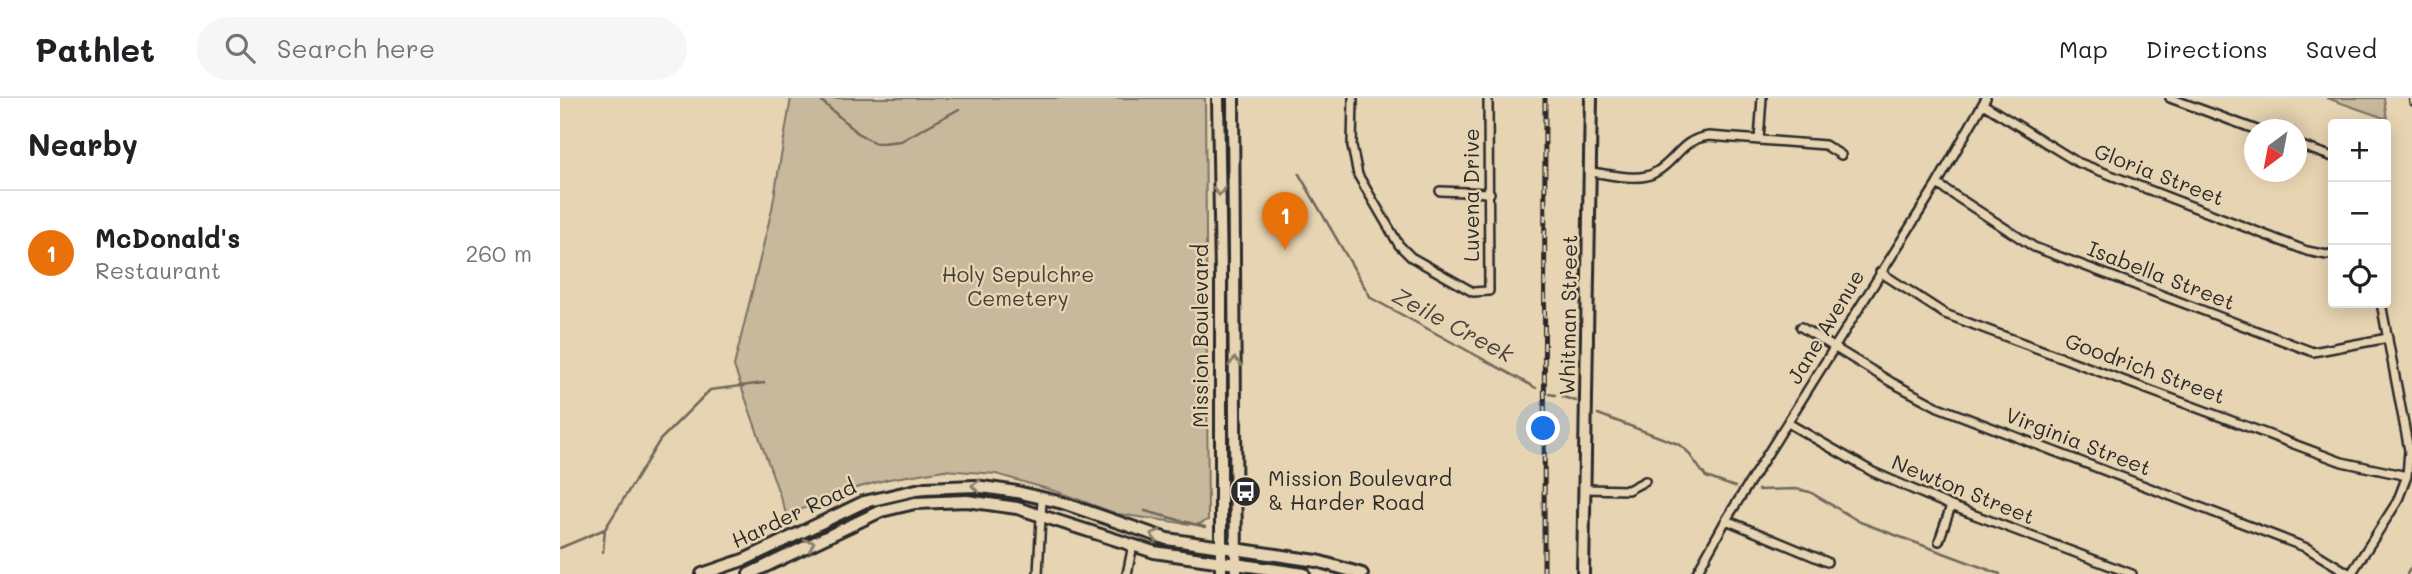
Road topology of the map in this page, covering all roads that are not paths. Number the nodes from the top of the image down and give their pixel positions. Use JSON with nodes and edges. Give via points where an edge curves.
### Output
{"nodes":[{"id":1,"x":1218,"y":98,"type":"edge"},
{"id":2,"x":1233,"y":98,"type":"edge"},
{"id":3,"x":1353,"y":98,"type":"edge"},
{"id":4,"x":1488,"y":98,"type":"edge"},
{"id":5,"x":1591,"y":98,"type":"edge"},
{"id":6,"x":1762,"y":98,"type":"edge"},
{"id":7,"x":2170,"y":98,"type":"edge"},
{"id":8,"x":1985,"y":101,"type":"edge"},
{"id":9,"x":2244,"y":125,"type":"edge"},
{"id":10,"x":1759,"y":140,"type":"junction"},
{"id":11,"x":2307,"y":148,"type":"edge"},
{"id":12,"x":1841,"y":155,"type":"dead end"},
{"id":13,"x":2328,"y":155,"type":"edge"},
{"id":14,"x":1591,"y":172,"type":"junction"},
{"id":15,"x":1937,"y":184,"type":"junction"},
{"id":16,"x":1440,"y":191,"type":"dead end"},
{"id":17,"x":1490,"y":193,"type":"junction"},
{"id":18,"x":1220,"y":229,"type":"junction"},
{"id":19,"x":2328,"y":255,"type":"edge"},
{"id":20,"x":1880,"y":272,"type":"junction"},
{"id":21,"x":1234,"y":284,"type":"junction"},
{"id":22,"x":2382,"y":308,"type":"edge"},
{"id":23,"x":1801,"y":327,"type":"dead end"},
{"id":24,"x":2388,"y":338,"type":"junction"},
{"id":25,"x":1834,"y":348,"type":"junction"},
{"id":26,"x":1788,"y":423,"type":"junction"},
{"id":27,"x":2407,"y":476,"type":"junction"},
{"id":28,"x":1645,"y":481,"type":"dead end"},
{"id":29,"x":1586,"y":489,"type":"junction"},
{"id":30,"x":1042,"y":499,"type":"junction"},
{"id":31,"x":1951,"y":506,"type":"junction"},
{"id":32,"x":1040,"y":516,"type":"junction"},
{"id":33,"x":1726,"y":520,"type":"junction"},
{"id":34,"x":1939,"y":541,"type":"dead end"},
{"id":35,"x":1133,"y":545,"type":"junction"},
{"id":36,"x":1222,"y":545,"type":"junction"},
{"id":37,"x":1236,"y":547,"type":"junction"},
{"id":38,"x":1827,"y":562,"type":"dead end"},
{"id":39,"x":1221,"y":568,"type":"edge"},
{"id":40,"x":727,"y":570,"type":"edge"},
{"id":41,"x":1236,"y":570,"type":"edge"},
{"id":42,"x":702,"y":574,"type":"edge"},
{"id":43,"x":749,"y":574,"type":"edge"},
{"id":44,"x":1038,"y":574,"type":"edge"},
{"id":45,"x":1127,"y":574,"type":"edge"},
{"id":46,"x":1304,"y":574,"type":"edge"},
{"id":47,"x":1362,"y":574,"type":"edge"},
{"id":48,"x":1583,"y":574,"type":"edge"},
{"id":49,"x":1696,"y":574,"type":"edge"},
{"id":50,"x":2132,"y":574,"type":"edge"},
{"id":51,"x":2350,"y":574,"type":"edge"}],
"edges":[{"from":1,"to":18,"type":"street","name":"Mission Boulevard","one_way":true},
{"from":2,"to":21,"type":"street","name":"Mission Boulevard"},
{"from":3,"to":17,"type":"street","name":"Luvena Drive","via":[[1352,146],[1358,175],[1399,245],[1411,257],[1473,292],[1489,291]]},
{"from":4,"to":17,"type":"street","name":"Luvena Drive"},
{"from":5,"to":14,"type":"street","name":"Whitman Street"},
{"from":6,"to":10,"type":"street"},
{"from":7,"to":9,"type":"street"},
{"from":8,"to":15,"type":"street","name":"Jane Avenue"},
{"from":8,"to":19,"type":"street","name":"Gloria Street","via":[[2077,162],[2307,251]]},
{"from":10,"to":12,"type":"street","via":[[1825,145]]},
{"from":10,"to":14,"type":"street","via":[[1695,138],[1656,173],[1633,177]]},
{"from":11,"to":13,"type":"street"},
{"from":14,"to":29,"type":"street","name":"Whitman Street"},
{"from":15,"to":20,"type":"street","name":"Jane Avenue"},
{"from":15,"to":24,"type":"street","name":"Isabella Street","via":[[2034,247],[2313,352]]},
{"from":16,"to":17,"type":"street"},
{"from":18,"to":21,"type":"street","via":[[1227,247],[1228,278]]},
{"from":18,"to":36,"type":"street","name":"Mission Boulevard"},
{"from":20,"to":25,"type":"street","name":"Jane Avenue"},
{"from":20,"to":27,"type":"street","name":"Goodrich Street","via":[[1945,314],[2342,461]]},
{"from":37,"to":21,"type":"street","name":"Mission Boulevard","one_way":true},
{"from":22,"to":24,"type":"street"},
{"from":23,"to":25,"type":"street","name":"Virginia Street"},
{"from":24,"to":27,"type":"street","via":[[2409,450]]},
{"from":25,"to":26,"type":"street","name":"Jane Avenue"},
{"from":25,"to":51,"type":"street","name":"Virginia Street","via":[[1938,407],[2307,548]]},
{"from":26,"to":31,"type":"street","name":"Newton Street","via":[[1873,472]]},
{"from":26,"to":33,"type":"street","name":"Jane Avenue"},
{"from":27,"to":51,"type":"street","via":[[2397,502]]},
{"from":28,"to":29,"type":"street","via":[[1628,490]]},
{"from":29,"to":48,"type":"street","name":"Whitman Street"},
{"from":30,"to":32,"type":"street"},
{"from":36,"to":30,"type":"street","name":"Harder Road","one_way":true,"via":[[1167,538]]},
{"from":30,"to":40,"type":"street","name":"Harder Road","one_way":true,"via":[[975,485],[886,495],[841,511]]},
{"from":31,"to":34,"type":"street"},
{"from":31,"to":50,"type":"street","name":"Newton Street"},
{"from":32,"to":35,"type":"street","name":"Harder Road"},
{"from":43,"to":32,"type":"street","name":"Harder Road","one_way":true,"via":[[881,511],[915,503],[989,503]]},
{"from":32,"to":44,"type":"street"},
{"from":33,"to":38,"type":"street"},
{"from":33,"to":49,"type":"street","name":"Jane Avenue"},
{"from":35,"to":39,"type":"street","name":"Harder Road"},
{"from":35,"to":45,"type":"street"},
{"from":36,"to":37,"type":"street","name":"Harder Road"},
{"from":36,"to":39,"type":"street","name":"Mission Boulevard"},
{"from":37,"to":41,"type":"street","name":"Mission Boulevard"},
{"from":37,"to":47,"type":"street","name":"Harder Road"},
{"from":39,"to":41,"type":"street","name":"Harder Road"},
{"from":40,"to":42,"type":"street","name":"Harder Road"},
{"from":41,"to":46,"type":"street","name":"Harder Road"}]}
